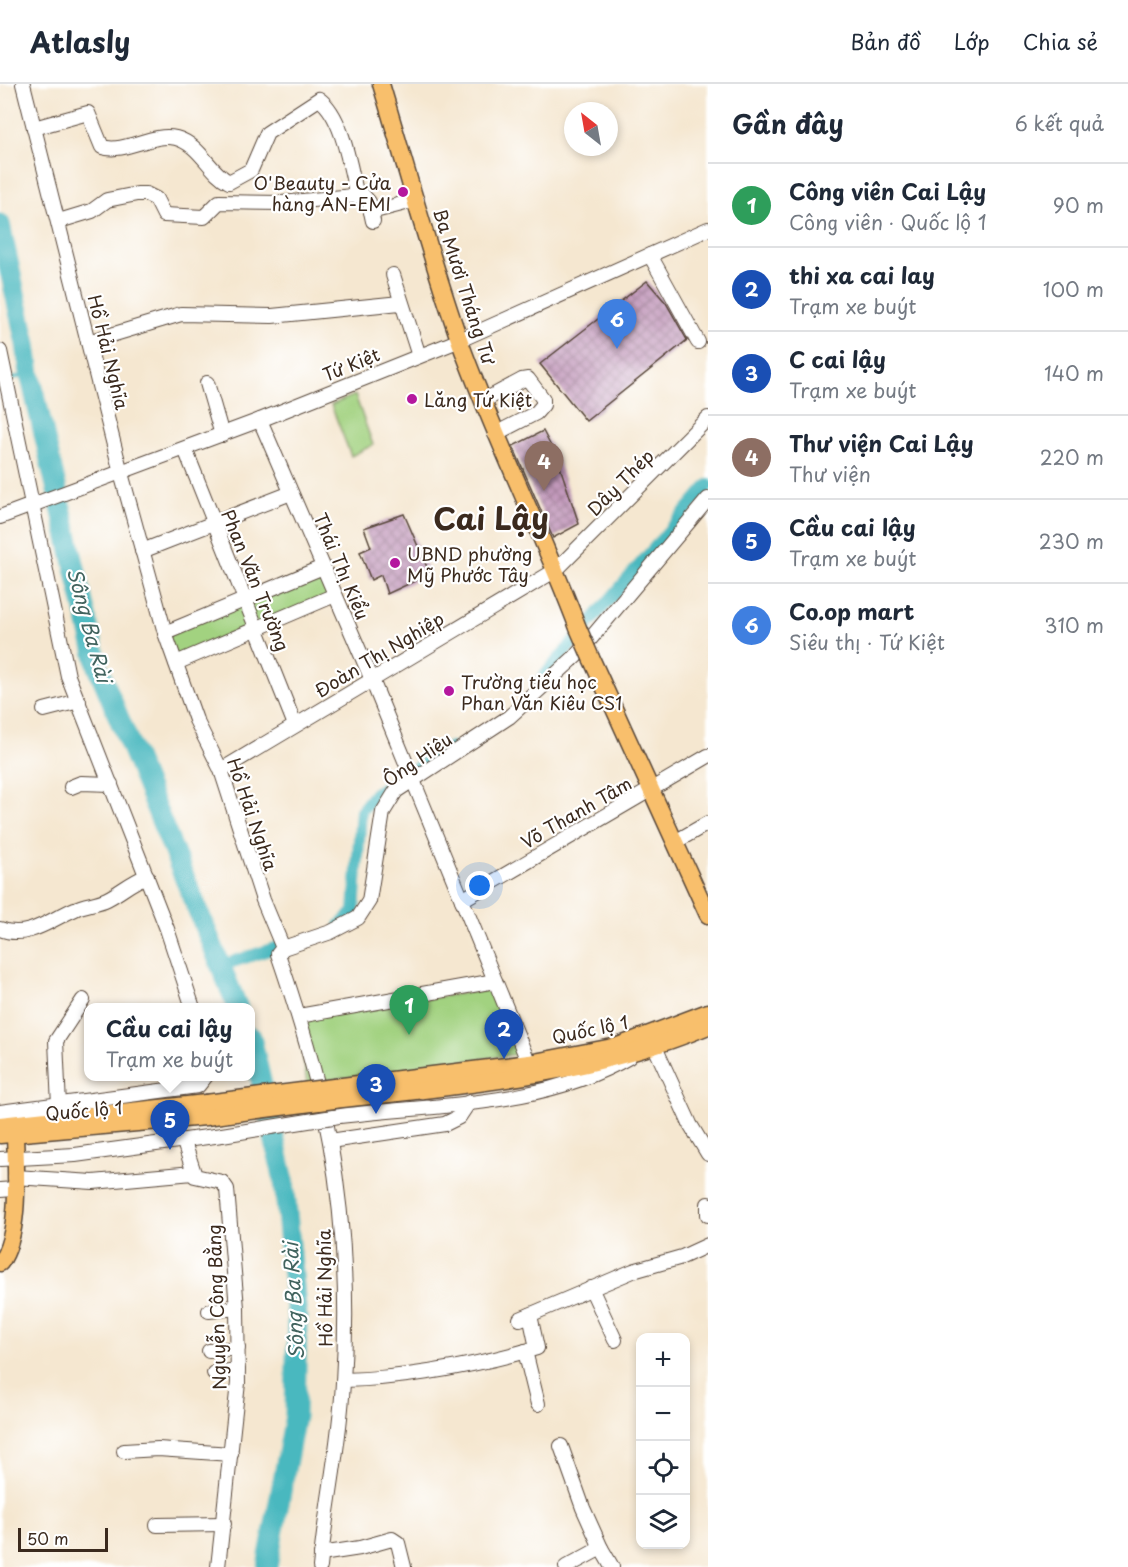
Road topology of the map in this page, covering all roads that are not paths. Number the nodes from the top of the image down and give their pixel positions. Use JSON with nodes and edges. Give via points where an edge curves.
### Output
{"nodes":[{"id":1,"x":23,"y":84,"type":"edge"},
{"id":2,"x":381,"y":84,"type":"edge"},
{"id":3,"x":34,"y":128,"type":"junction"},
{"id":4,"x":357,"y":196,"type":"junction"},
{"id":5,"x":417,"y":200,"type":"junction"},
{"id":6,"x":59,"y":221,"type":"junction"},
{"id":7,"x":708,"y":229,"type":"edge"},
{"id":8,"x":650,"y":255,"type":"junction"},
{"id":9,"x":393,"y":275,"type":"dead end"},
{"id":10,"x":399,"y":303,"type":"junction"},
{"id":11,"x":460,"y":340,"type":"junction"},
{"id":12,"x":88,"y":342,"type":"junction"},
{"id":13,"x":698,"y":342,"type":"dead end"},
{"id":14,"x":0,"y":351,"type":"edge"},
{"id":15,"x":419,"y":356,"type":"junction"},
{"id":16,"x":207,"y":383,"type":"dead end"},
{"id":17,"x":483,"y":401,"type":"junction"},
{"id":18,"x":708,"y":418,"type":"edge"},
{"id":19,"x":260,"y":420,"type":"junction"},
{"id":20,"x":495,"y":434,"type":"junction"},
{"id":21,"x":222,"y":435,"type":"junction"},
{"id":22,"x":185,"y":448,"type":"junction"},
{"id":23,"x":121,"y":473,"type":"junction"},
{"id":24,"x":291,"y":493,"type":"junction"},
{"id":25,"x":708,"y":499,"type":"edge"},
{"id":26,"x":33,"y":502,"type":"junction"},
{"id":27,"x":0,"y":510,"type":"edge"},
{"id":28,"x":703,"y":514,"type":"edge"},
{"id":29,"x":0,"y":517,"type":"edge"},
{"id":30,"x":212,"y":522,"type":"junction"},
{"id":31,"x":142,"y":551,"type":"junction"},
{"id":32,"x":323,"y":567,"type":"junction"},
{"id":33,"x":556,"y":570,"type":"junction"},
{"id":34,"x":335,"y":595,"type":"junction"},
{"id":35,"x":245,"y":599,"type":"junction"},
{"id":36,"x":256,"y":628,"type":"junction"},
{"id":37,"x":165,"y":633,"type":"junction"},
{"id":38,"x":176,"y":663,"type":"junction"},
{"id":39,"x":372,"y":680,"type":"junction"},
{"id":40,"x":79,"y":701,"type":"junction"},
{"id":41,"x":44,"y":710,"type":"dead end"},
{"id":42,"x":295,"y":725,"type":"junction"},
{"id":43,"x":708,"y":756,"type":"edge"},
{"id":44,"x":221,"y":770,"type":"junction"},
{"id":45,"x":412,"y":778,"type":"junction"},
{"id":46,"x":111,"y":784,"type":"junction"},
{"id":47,"x":71,"y":787,"type":"dead end"},
{"id":48,"x":651,"y":789,"type":"junction"},
{"id":49,"x":708,"y":823,"type":"edge"},
{"id":50,"x":675,"y":842,"type":"junction"},
{"id":51,"x":147,"y":876,"type":"junction"},
{"id":52,"x":462,"y":900,"type":"junction"},
{"id":53,"x":708,"y":915,"type":"edge"},
{"id":54,"x":0,"y":929,"type":"edge"},
{"id":55,"x":281,"y":942,"type":"junction"},
{"id":56,"x":495,"y":981,"type":"junction"},
{"id":57,"x":83,"y":1000,"type":"dead end"},
{"id":58,"x":191,"y":1003,"type":"edge"},
{"id":59,"x":708,"y":1012,"type":"edge"},
{"id":60,"x":299,"y":1016,"type":"junction"},
{"id":61,"x":708,"y":1026,"type":"edge"},
{"id":62,"x":655,"y":1047,"type":"junction"},
{"id":63,"x":636,"y":1053,"type":"junction"},
{"id":64,"x":531,"y":1068,"type":"junction"},
{"id":65,"x":202,"y":1081,"type":"edge"},
{"id":66,"x":161,"y":1084,"type":"edge"},
{"id":67,"x":469,"y":1102,"type":"junction"},
{"id":68,"x":59,"y":1106,"type":"junction"},
{"id":69,"x":206,"y":1110,"type":"junction"},
{"id":70,"x":0,"y":1112,"type":"edge"},
{"id":71,"x":0,"y":1125,"type":"edge"},
{"id":72,"x":8,"y":1135,"type":"edge"},
{"id":73,"x":330,"y":1141,"type":"junction"},
{"id":74,"x":184,"y":1142,"type":"junction"},
{"id":75,"x":708,"y":1154,"type":"edge"},
{"id":76,"x":8,"y":1159,"type":"edge"},
{"id":77,"x":193,"y":1173,"type":"junction"},
{"id":78,"x":10,"y":1185,"type":"edge"},
{"id":79,"x":708,"y":1204,"type":"edge"},
{"id":80,"x":708,"y":1215,"type":"edge"},
{"id":81,"x":708,"y":1245,"type":"edge"},
{"id":82,"x":0,"y":1263,"type":"edge"},
{"id":83,"x":591,"y":1288,"type":"junction"},
{"id":84,"x":237,"y":1308,"type":"junction"},
{"id":85,"x":208,"y":1311,"type":"dead end"},
{"id":86,"x":615,"y":1340,"type":"dead end"},
{"id":87,"x":238,"y":1348,"type":"junction"},
{"id":88,"x":531,"y":1350,"type":"junction"},
{"id":89,"x":209,"y":1351,"type":"dead end"},
{"id":90,"x":238,"y":1370,"type":"junction"},
{"id":91,"x":214,"y":1373,"type":"dead end"},
{"id":92,"x":344,"y":1380,"type":"junction"},
{"id":93,"x":538,"y":1404,"type":"dead end"},
{"id":94,"x":561,"y":1446,"type":"dead end"},
{"id":95,"x":124,"y":1451,"type":"dead end"},
{"id":96,"x":231,"y":1454,"type":"junction"},
{"id":97,"x":224,"y":1524,"type":"junction"},
{"id":98,"x":157,"y":1525,"type":"dead end"},
{"id":99,"x":601,"y":1548,"type":"junction"},
{"id":100,"x":320,"y":1560,"type":"edge"},
{"id":101,"x":218,"y":1567,"type":"edge"},
{"id":102,"x":404,"y":1567,"type":"edge"},
{"id":103,"x":566,"y":1567,"type":"edge"},
{"id":104,"x":612,"y":1567,"type":"edge"}],
"edges":[{"from":1,"to":3,"type":"street","name":"Hồ Hải Nghĩa"},
{"from":2,"to":5,"type":"main road","name":"Ba Mươi Tháng Tư"},
{"from":3,"to":4,"type":"street","via":[[88,113],[102,147],[174,138],[195,148],[229,182],[251,170],[267,133],[319,99],[338,128]]},
{"from":3,"to":6,"type":"street","name":"Hồ Hải Nghĩa"},
{"from":4,"to":5,"type":"street","via":[[366,197],[372,217]]},
{"from":4,"to":6,"type":"street","via":[[282,203],[219,202],[199,218],[164,215],[156,199],[137,194],[107,200],[92,212]]},
{"from":5,"to":11,"type":"main road","name":"Ba Mươi Tháng Tư"},
{"from":6,"to":12,"type":"street","name":"Hồ Hải Nghĩa"},
{"from":7,"to":8,"type":"street","name":"Tứ Kiệt"},
{"from":8,"to":11,"type":"street","name":"Tứ Kiệt"},
{"from":8,"to":13,"type":"street"},
{"from":9,"to":10,"type":"street"},
{"from":10,"to":12,"type":"street","via":[[272,316],[181,314]]},
{"from":10,"to":15,"type":"street"},
{"from":11,"to":15,"type":"street","name":"Tứ Kiệt"},
{"from":11,"to":17,"type":"main road","name":"Ba Mươi Tháng Tư"},
{"from":12,"to":23,"type":"street","name":"Hồ Hải Nghĩa"},
{"from":14,"to":26,"type":"street"},
{"from":15,"to":19,"type":"street","name":"Tứ Kiệt"},
{"from":16,"to":21,"type":"street"},
{"from":17,"to":20,"type":"main road","name":"Ba Mươi Tháng Tư"},
{"from":17,"to":20,"type":"street","via":[[528,379],[543,399],[536,413]]},
{"from":18,"to":33,"type":"street","name":"Dây Thép"},
{"from":19,"to":21,"type":"street","name":"Tứ Kiệt"},
{"from":19,"to":24,"type":"street","name":"Thái Thị Kiểu"},
{"from":20,"to":33,"type":"main road","name":"Ba Mươi Tháng Tư"},
{"from":21,"to":22,"type":"street","name":"Tứ Kiệt"},
{"from":22,"to":23,"type":"street","name":"Tứ Kiệt"},
{"from":22,"to":30,"type":"street","name":"Phan Văn Trường"},
{"from":23,"to":26,"type":"street","name":"Tứ Kiệt"},
{"from":23,"to":31,"type":"street","name":"Hồ Hải Nghĩa"},
{"from":24,"to":30,"type":"street"},
{"from":24,"to":32,"type":"street","name":"Thái Thị Kiểu"},
{"from":25,"to":28,"type":"street","name":"Ông Hiệu"},
{"from":26,"to":27,"type":"street"},
{"from":26,"to":29,"type":"street","name":"Tứ Kiệt"},
{"from":26,"to":40,"type":"street","via":[[63,658]]},
{"from":28,"to":45,"type":"street","name":"Ông Hiệu","via":[[576,656],[509,717]]},
{"from":30,"to":31,"type":"street"},
{"from":30,"to":35,"type":"street","name":"Phan Văn Trường"},
{"from":31,"to":37,"type":"street","name":"Hồ Hải Nghĩa"},
{"from":32,"to":34,"type":"street","name":"Thái Thị Kiểu"},
{"from":32,"to":35,"type":"street"},
{"from":33,"to":39,"type":"street","name":"Đoàn Thị Nghiệp"},
{"from":33,"to":48,"type":"main road","name":"Ba Mươi Tháng Tư","bridge":true},
{"from":34,"to":36,"type":"street"},
{"from":34,"to":39,"type":"street","name":"Thái Thị Kiểu"},
{"from":35,"to":36,"type":"street","name":"Phan Văn Trường"},
{"from":35,"to":37,"type":"street"},
{"from":36,"to":38,"type":"street"},
{"from":36,"to":42,"type":"street","name":"Phan Văn Trường"},
{"from":37,"to":38,"type":"street","name":"Hồ Hải Nghĩa"},
{"from":38,"to":44,"type":"street","name":"Hồ Hải Nghĩa","via":[[196,720]]},
{"from":39,"to":42,"type":"street","name":"Đoàn Thị Nghiệp"},
{"from":39,"to":45,"type":"street","name":"Thái Thị Kiểu"},
{"from":40,"to":41,"type":"street"},
{"from":40,"to":46,"type":"street"},
{"from":42,"to":44,"type":"street","name":"Đoàn Thị Nghiệp"},
{"from":43,"to":48,"type":"street","name":"Võ Thanh Tâm"},
{"from":44,"to":55,"type":"street","name":"Hồ Hải Nghĩa","via":[[263,900]]},
{"from":45,"to":52,"type":"street"},
{"from":45,"to":55,"type":"street","name":"Ông Hiệu","via":[[396,791],[383,812],[364,912],[349,925]]},
{"from":46,"to":47,"type":"street","via":[[81,783]]},
{"from":46,"to":51,"type":"street"},
{"from":48,"to":50,"type":"main road"},
{"from":48,"to":52,"type":"street","name":"Võ Thanh Tâm"},
{"from":49,"to":50,"type":"street"},
{"from":50,"to":53,"type":"main road"},
{"from":51,"to":54,"type":"street","via":[[129,883],[108,899],[76,908],[42,927]]},
{"from":51,"to":58,"type":"street"},
{"from":52,"to":56,"type":"street"},
{"from":55,"to":60,"type":"street","name":"Hồ Hải Nghĩa","via":[[278,954]]},
{"from":56,"to":60,"type":"street"},
{"from":56,"to":64,"type":"street"},
{"from":57,"to":68,"type":"street","via":[[54,1048]]},
{"from":59,"to":64,"type":"main road","name":"Quốc lộ 1","via":[[618,1046]]},
{"from":60,"to":73,"type":"street","name":"Hồ Hải Nghĩa"},
{"from":61,"to":62,"type":"main road","name":"Quốc lộ 1"},
{"from":62,"to":63,"type":"main road","name":"Quốc lộ 1"},
{"from":62,"to":75,"type":"street"},
{"from":63,"to":64,"type":"main road","name":"Quốc lộ 1"},
{"from":63,"to":67,"type":"street","via":[[607,1070],[571,1083]]},
{"from":64,"to":69,"type":"main road","name":"Quốc lộ 1","bridge":true,"via":[[440,1088],[334,1093]]},
{"from":65,"to":66,"type":"street","via":[[198,1086]]},
{"from":66,"to":68,"type":"street"},
{"from":67,"to":73,"type":"street","via":[[459,1117],[445,1124]]},
{"from":67,"to":74,"type":"street","bridge":true,"via":[[333,1117]]},
{"from":68,"to":70,"type":"street"},
{"from":69,"to":71,"type":"main road","name":"Quốc lộ 1"},
{"from":69,"to":72,"type":"main road","name":"Quốc lộ 1"},
{"from":72,"to":76,"type":"main road"},
{"from":73,"to":92,"type":"street","name":"Hồ Hải Nghĩa","via":[[342,1250]]},
{"from":74,"to":76,"type":"street"},
{"from":74,"to":77,"type":"street"},
{"from":76,"to":78,"type":"main road"},
{"from":77,"to":78,"type":"street"},
{"from":77,"to":84,"type":"street","name":"Nguyễn Công Bằng","via":[[222,1182],[227,1189]]},
{"from":78,"to":82,"type":"main road","via":[[10,1241]]},
{"from":79,"to":80,"type":"street"},
{"from":81,"to":83,"type":"street"},
{"from":83,"to":86,"type":"street"},
{"from":83,"to":88,"type":"street","via":[[525,1317],[538,1346]]},
{"from":84,"to":85,"type":"street"},
{"from":84,"to":87,"type":"street","name":"Nguyễn Công Bằng"},
{"from":87,"to":89,"type":"street"},
{"from":87,"to":90,"type":"street","name":"Nguyễn Công Bằng"},
{"from":88,"to":92,"type":"street","via":[[469,1366],[388,1379]]},
{"from":88,"to":93,"type":"street"},
{"from":90,"to":91,"type":"street"},
{"from":90,"to":96,"type":"street","name":"Nguyễn Công Bằng"},
{"from":92,"to":100,"type":"street","name":"Hồ Hải Nghĩa"},
{"from":94,"to":99,"type":"street"},
{"from":95,"to":96,"type":"street"},
{"from":96,"to":97,"type":"street","name":"Nguyễn Công Bằng"},
{"from":97,"to":98,"type":"street"},
{"from":97,"to":101,"type":"street","name":"Nguyễn Công Bằng"},
{"from":99,"to":103,"type":"street"},
{"from":99,"to":104,"type":"street"},
{"from":100,"to":102,"type":"street","via":[[392,1539],[398,1543]]}]}
